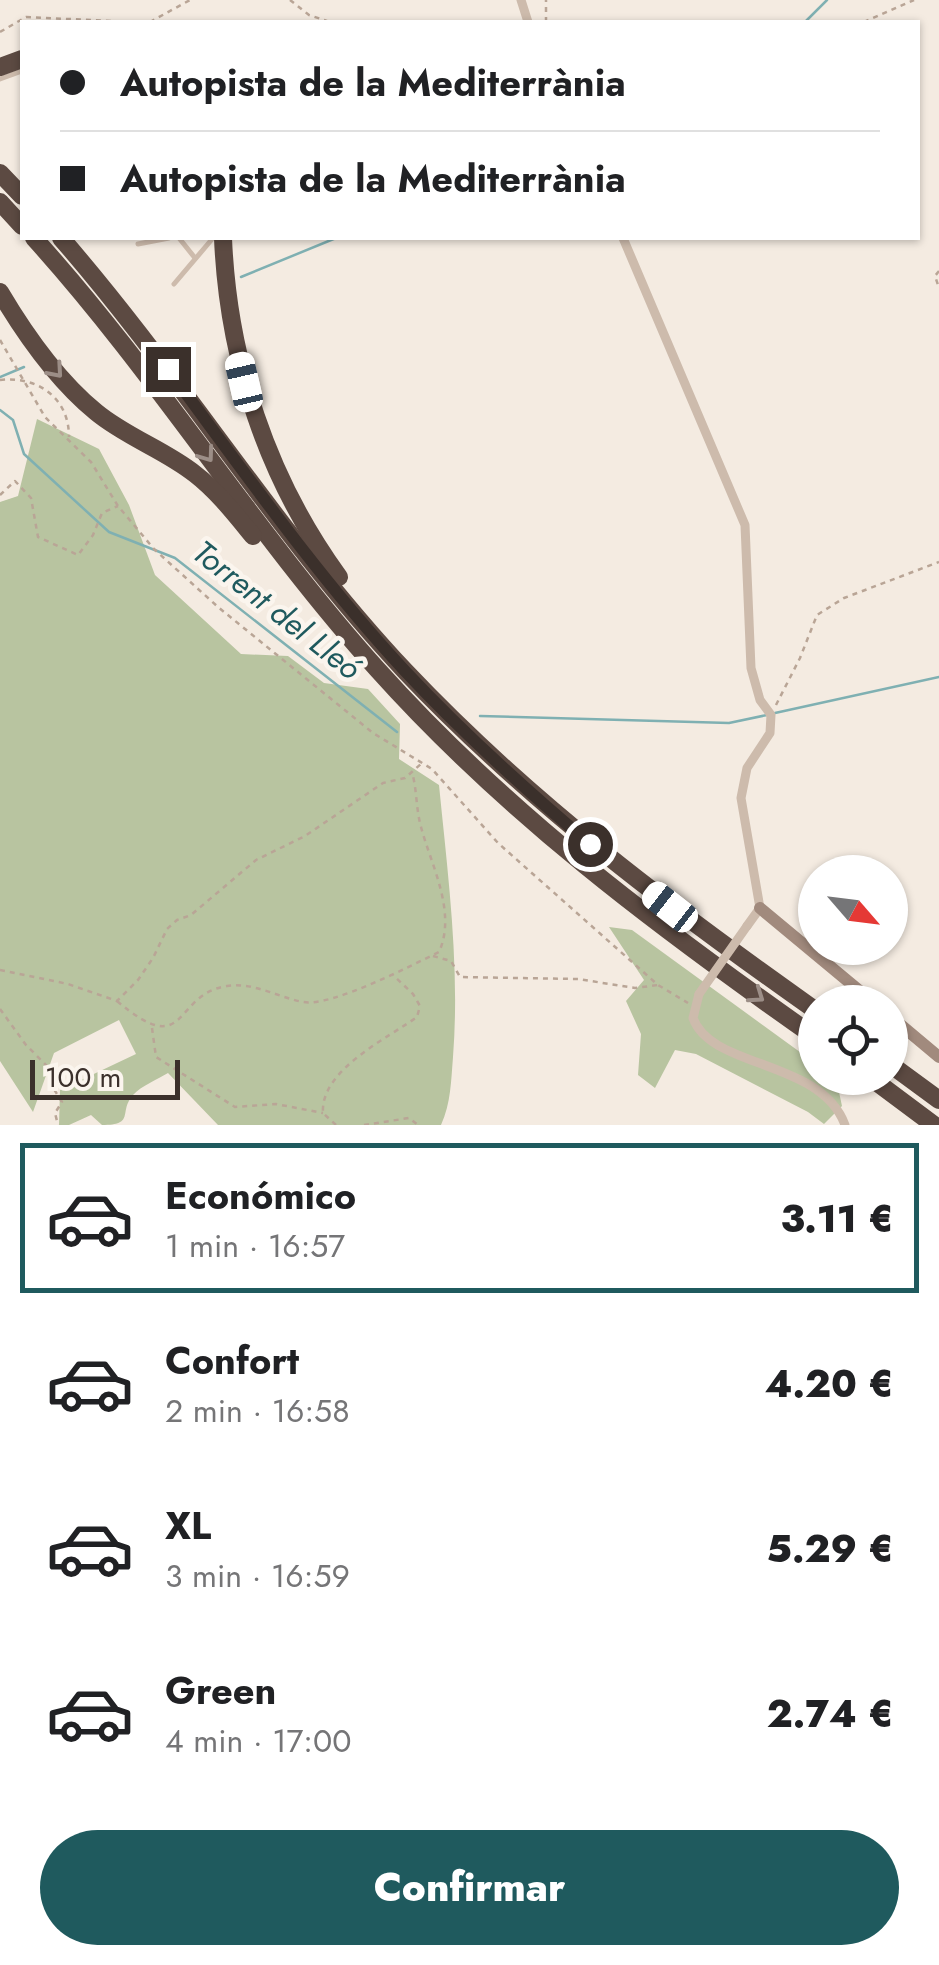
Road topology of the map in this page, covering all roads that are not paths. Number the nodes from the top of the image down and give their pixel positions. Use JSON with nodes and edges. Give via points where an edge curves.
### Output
{"nodes":[{"id":1,"x":0,"y":173,"type":"edge"},
{"id":2,"x":20,"y":194,"type":"edge"},
{"id":3,"x":0,"y":202,"type":"edge"},
{"id":4,"x":20,"y":224,"type":"edge"},
{"id":5,"x":36,"y":240,"type":"edge"},
{"id":6,"x":63,"y":240,"type":"edge"},
{"id":7,"x":158,"y":240,"type":"edge"},
{"id":8,"x":181,"y":240,"type":"edge"},
{"id":9,"x":212,"y":240,"type":"edge"},
{"id":10,"x":223,"y":240,"type":"edge"},
{"id":11,"x":624,"y":240,"type":"edge"},
{"id":12,"x":138,"y":244,"type":"dead end"},
{"id":13,"x":195,"y":258,"type":"junction"},
{"id":14,"x":174,"y":284,"type":"dead end"},
{"id":15,"x":0,"y":292,"type":"edge"},
{"id":16,"x":442,"y":707,"type":"junction"},
{"id":17,"x":760,"y":908,"type":"junction"},
{"id":18,"x":698,"y":954,"type":"junction"},
{"id":19,"x":853,"y":985,"type":"edge"},
{"id":20,"x":798,"y":998,"type":"edge"},
{"id":21,"x":798,"y":1025,"type":"edge"},
{"id":22,"x":908,"y":1031,"type":"edge"},
{"id":23,"x":939,"y":1057,"type":"edge"},
{"id":24,"x":908,"y":1077,"type":"edge"},
{"id":25,"x":894,"y":1095,"type":"edge"},
{"id":26,"x":939,"y":1100,"type":"edge"},
{"id":27,"x":846,"y":1125,"type":"edge"},
{"id":28,"x":934,"y":1125,"type":"edge"}],
"edges":[{"from":1,"to":2,"type":"highway"},
{"from":3,"to":4,"type":"highway"},
{"from":5,"to":18,"type":"highway","one_way":true,"via":[[106,319],[311,592],[419,715],[546,836]]},
{"from":6,"to":16,"type":"highway","via":[[340,595]]},
{"from":7,"to":12,"type":"lane"},
{"from":8,"to":13,"type":"lane"},
{"from":9,"to":13,"type":"lane"},
{"from":10,"to":16,"type":"highway","via":[[244,382],[283,485],[326,558]]},
{"from":11,"to":17,"type":"street","via":[[745,525],[751,668],[771,715],[770,733],[747,768],[741,798]]},
{"from":13,"to":14,"type":"lane"},
{"from":15,"to":18,"type":"highway","one_way":true,"via":[[54,369],[88,404],[195,474],[226,503],[357,664],[474,786],[628,916]]},
{"from":16,"to":20,"type":"highway","via":[[590,844]]},
{"from":17,"to":19,"type":"street"},
{"from":17,"to":27,"type":"street","bridge":true,"via":[[699,994],[695,1022],[704,1036],[808,1085]]},
{"from":18,"to":21,"type":"highway","one_way":true},
{"from":22,"to":23,"type":"street"},
{"from":24,"to":26,"type":"highway"},
{"from":25,"to":28,"type":"highway"}]}
